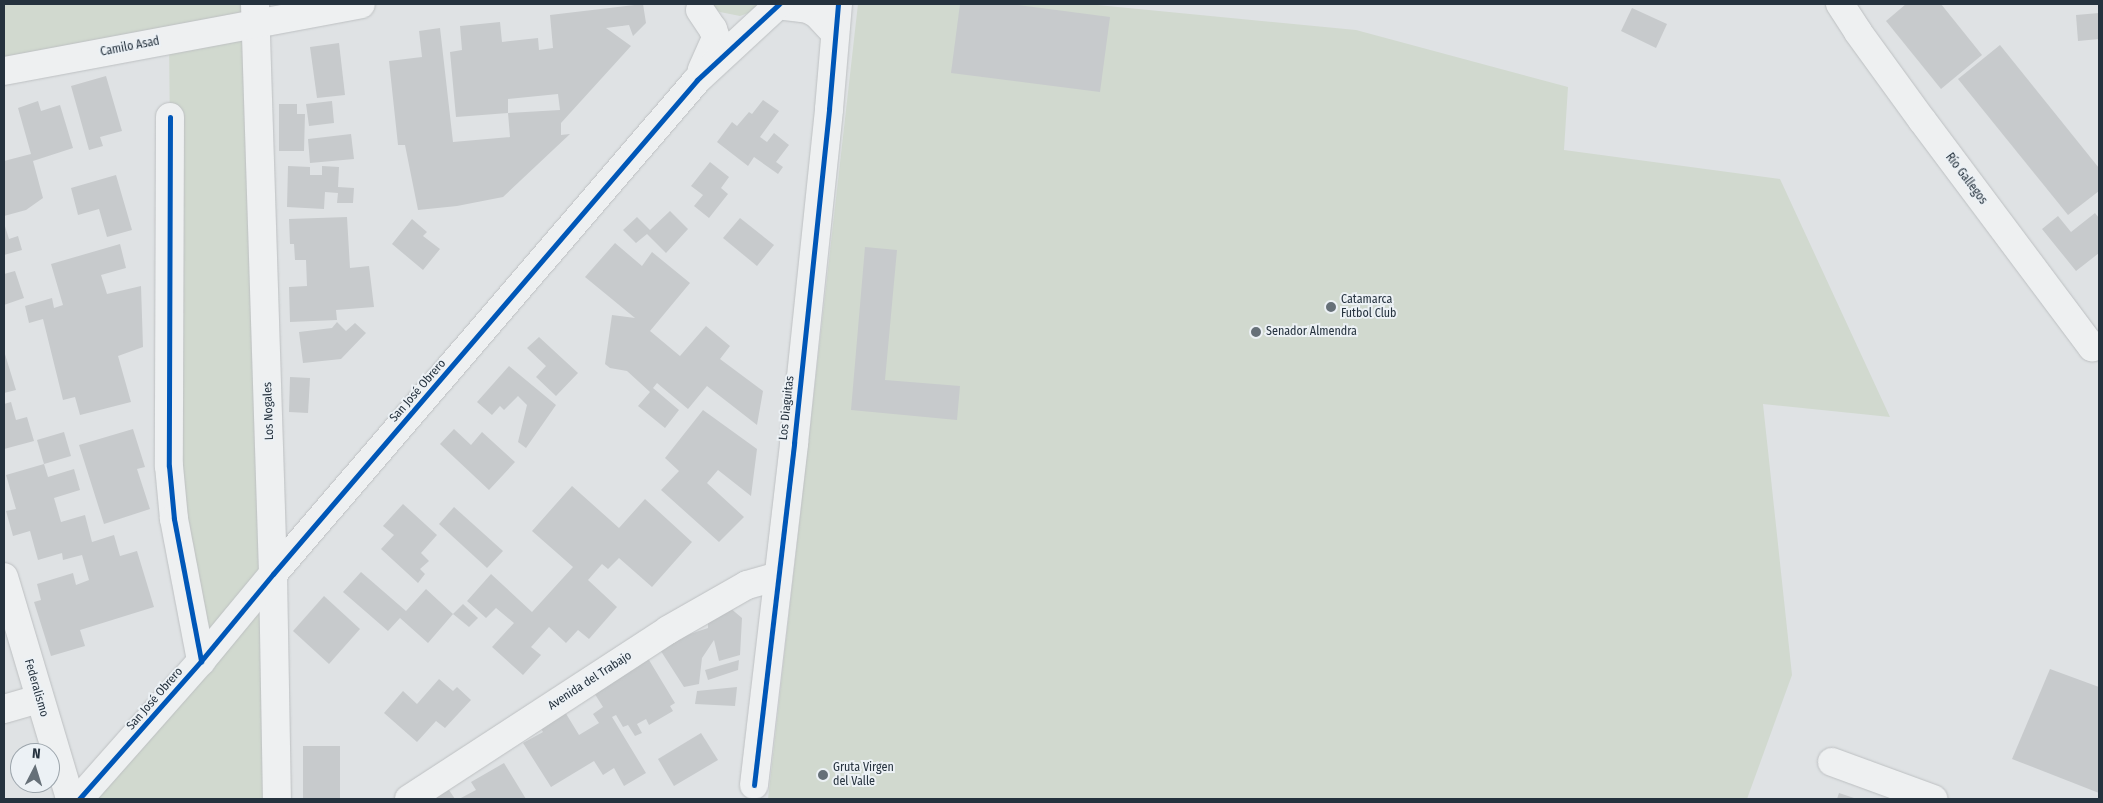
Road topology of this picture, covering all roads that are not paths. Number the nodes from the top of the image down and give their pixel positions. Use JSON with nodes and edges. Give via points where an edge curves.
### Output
{"nodes":[{"id":1,"x":361,"y":4,"type":"edge"},
{"id":2,"x":838,"y":4,"type":"edge"},
{"id":3,"x":1840,"y":4,"type":"edge"},
{"id":4,"x":695,"y":7,"type":"edge"},
{"id":5,"x":772,"y":11,"type":"edge"},
{"id":6,"x":255,"y":13,"type":"edge"},
{"id":7,"x":835,"y":33,"type":"junction"},
{"id":8,"x":4,"y":71,"type":"edge"},
{"id":9,"x":697,"y":80,"type":"junction"},
{"id":10,"x":170,"y":117,"type":"dead end"},
{"id":11,"x":2099,"y":346,"type":"edge"},
{"id":12,"x":273,"y":574,"type":"junction"},
{"id":13,"x":778,"y":576,"type":"junction"},
{"id":14,"x":4,"y":577,"type":"edge"},
{"id":15,"x":201,"y":661,"type":"junction"},
{"id":16,"x":39,"y":699,"type":"junction"},
{"id":17,"x":4,"y":709,"type":"edge"},
{"id":18,"x":1832,"y":762,"type":"dead end"},
{"id":19,"x":754,"y":785,"type":"dead end"},
{"id":20,"x":70,"y":799,"type":"edge"},
{"id":21,"x":79,"y":799,"type":"edge"},
{"id":22,"x":277,"y":799,"type":"edge"},
{"id":23,"x":409,"y":799,"type":"edge"},
{"id":24,"x":1933,"y":799,"type":"edge"}],
"edges":[{"from":1,"to":6,"type":"street","name":"Camilo Asad"},
{"from":2,"to":7,"type":"street","name":"Los Diaguitas"},
{"from":3,"to":11,"type":"street","name":"Río Gallegos","via":[[1922,120],[2092,347]]},
{"from":4,"to":5,"type":"street","via":[[711,19],[738,28]]},
{"from":4,"to":9,"type":"street","name":"San José Obrero","via":[[713,29],[716,38]]},
{"from":5,"to":7,"type":"street","via":[[808,9]]},
{"from":5,"to":9,"type":"street","name":"San José Obrero"},
{"from":6,"to":8,"type":"street","name":"Camilo Asad"},
{"from":6,"to":12,"type":"street","name":"Los Nogales"},
{"from":7,"to":13,"type":"street","name":"Los Diaguitas"},
{"from":9,"to":12,"type":"street","name":"San José Obrero"},
{"from":10,"to":15,"type":"street","via":[[169,466],[174,519]]},
{"from":12,"to":15,"type":"street","name":"San José Obrero"},
{"from":12,"to":22,"type":"street","name":"Los Nogales"},
{"from":13,"to":19,"type":"street","name":"Los Diaguitas"},
{"from":13,"to":23,"type":"street","name":"Avenida del Trabajo","via":[[747,585],[677,625]]},
{"from":14,"to":16,"type":"street","name":"Federalismo"},
{"from":15,"to":21,"type":"street","name":"San José Obrero"},
{"from":16,"to":17,"type":"street"},
{"from":16,"to":20,"type":"street","name":"Federalismo"},
{"from":18,"to":24,"type":"street"}]}
